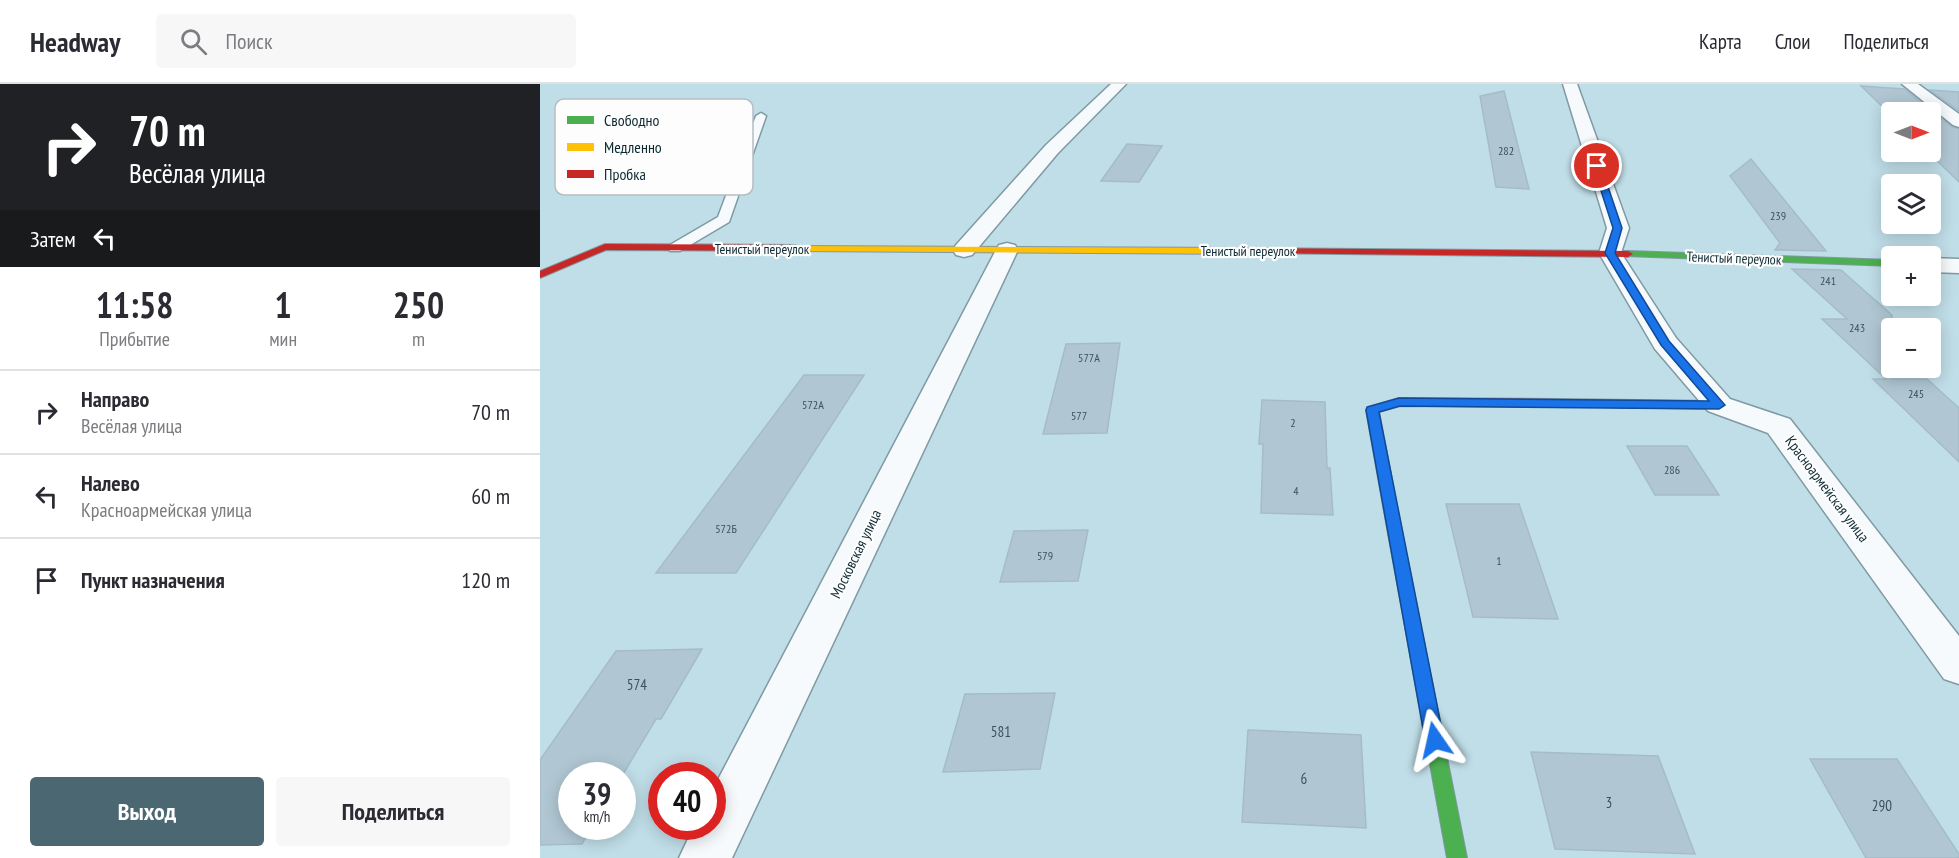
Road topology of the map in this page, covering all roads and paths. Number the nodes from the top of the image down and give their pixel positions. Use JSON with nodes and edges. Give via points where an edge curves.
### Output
{"nodes":[{"id":1,"x":1119,"y":84,"type":"edge"},
{"id":2,"x":1570,"y":84,"type":"edge"},
{"id":3,"x":1909,"y":84,"type":"edge"},
{"id":4,"x":761,"y":116,"type":"dead end"},
{"id":5,"x":1959,"y":122,"type":"edge"},
{"id":6,"x":753,"y":138,"type":"edge"},
{"id":7,"x":733,"y":195,"type":"edge"},
{"id":8,"x":675,"y":248,"type":"junction"},
{"id":9,"x":964,"y":250,"type":"junction"},
{"id":10,"x":1007,"y":250,"type":"junction"},
{"id":11,"x":1610,"y":253,"type":"junction"},
{"id":12,"x":1881,"y":263,"type":"edge"},
{"id":13,"x":1941,"y":265,"type":"edge"},
{"id":14,"x":1959,"y":266,"type":"edge"},
{"id":15,"x":540,"y":275,"type":"edge"},
{"id":16,"x":1719,"y":405,"type":"junction"},
{"id":17,"x":1959,"y":667,"type":"edge"},
{"id":18,"x":705,"y":858,"type":"edge"},
{"id":19,"x":1457,"y":858,"type":"edge"}],
"edges":[{"from":1,"to":9,"type":"street","via":[[1052,149]]},
{"from":2,"to":11,"type":"street","via":[[1618,228]]},
{"from":3,"to":5,"type":"street"},
{"from":4,"to":6,"type":"lane"},
{"from":7,"to":8,"type":"lane","via":[[724,219]]},
{"from":8,"to":9,"type":"street","name":"Тенистый переулок"},
{"from":8,"to":15,"type":"street","name":"Тенистый переулок","via":[[605,247]]},
{"from":9,"to":10,"type":"street","name":"Тенистый переулок"},
{"from":10,"to":11,"type":"street","name":"Тенистый переулок"},
{"from":10,"to":18,"type":"street","name":"Московская улица"},
{"from":11,"to":12,"type":"street","name":"Тенистый переулок"},
{"from":11,"to":16,"type":"street","name":"Красноармейская улица","via":[[1665,343]]},
{"from":13,"to":14,"type":"street"},
{"from":16,"to":17,"type":"street","name":"Красноармейская улица","via":[[1779,426]]},
{"from":16,"to":19,"type":"street","via":[[1399,402],[1372,410]]}]}
